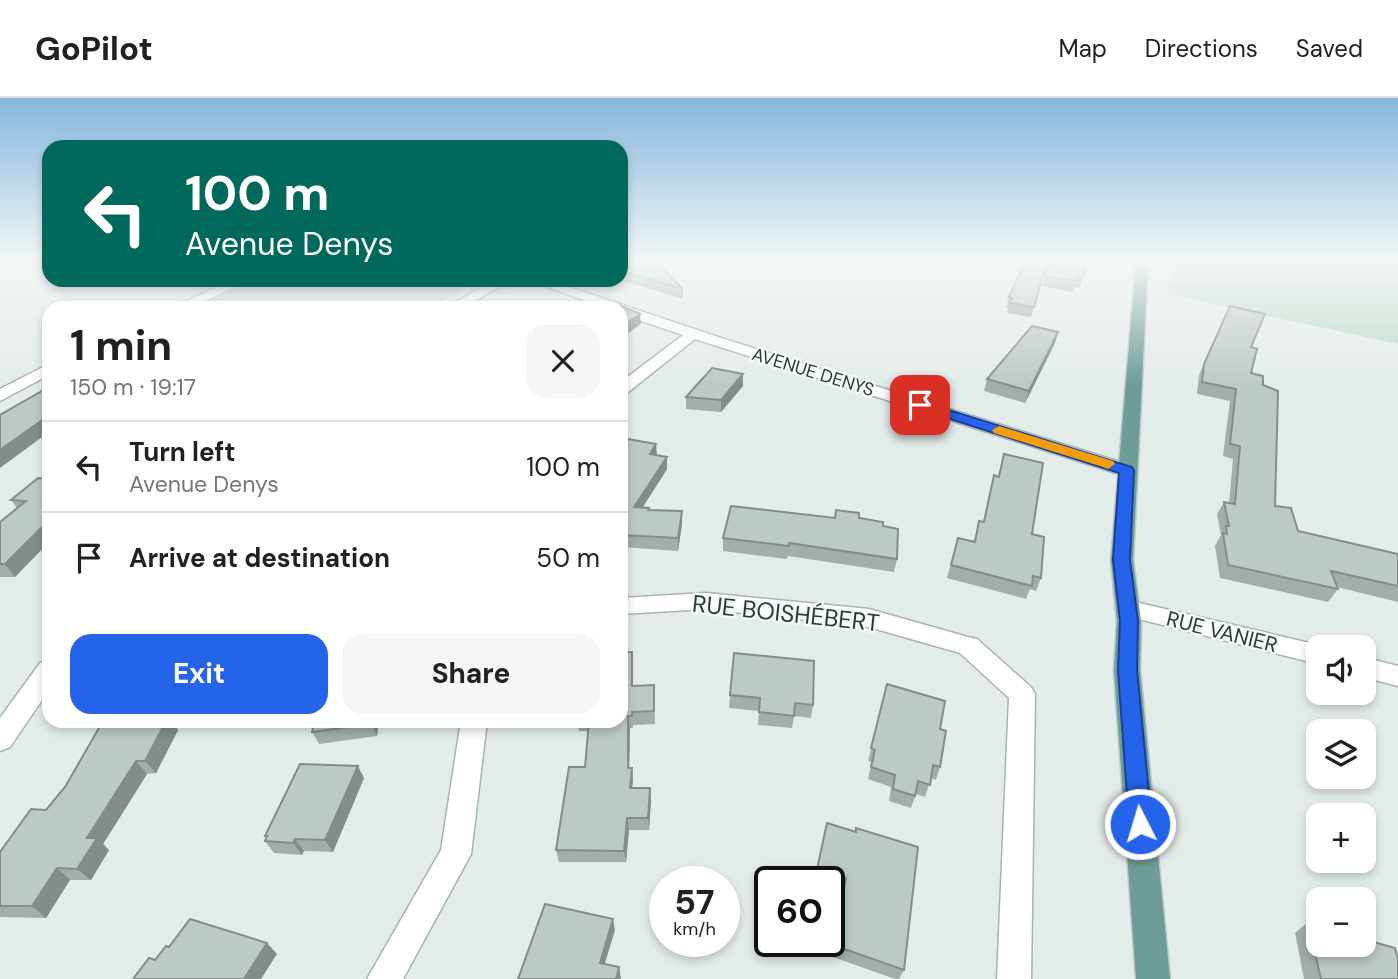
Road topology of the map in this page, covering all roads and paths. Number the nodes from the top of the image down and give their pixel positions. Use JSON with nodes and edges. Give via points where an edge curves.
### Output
{"nodes":[{"id":1,"x":1139,"y":303,"type":"edge"},
{"id":2,"x":628,"y":310,"type":"edge"},
{"id":3,"x":695,"y":332,"type":"junction"},
{"id":4,"x":42,"y":373,"type":"edge"},
{"id":5,"x":628,"y":385,"type":"edge"},
{"id":6,"x":0,"y":396,"type":"edge"},
{"id":7,"x":1126,"y":470,"type":"junction"},
{"id":8,"x":628,"y":606,"type":"edge"},
{"id":9,"x":1127,"y":608,"type":"junction"},
{"id":10,"x":1306,"y":652,"type":"edge"},
{"id":11,"x":1376,"y":670,"type":"edge"},
{"id":12,"x":1398,"y":676,"type":"edge"},
{"id":13,"x":42,"y":680,"type":"edge"},
{"id":14,"x":473,"y":728,"type":"edge"},
{"id":15,"x":0,"y":739,"type":"edge"},
{"id":16,"x":384,"y":979,"type":"edge"},
{"id":17,"x":1014,"y":979,"type":"edge"},
{"id":18,"x":1153,"y":979,"type":"edge"}],
"edges":[{"from":1,"to":7,"type":"main road"},
{"from":2,"to":3,"type":"street","name":"AVENUE DENYS"},
{"from":3,"to":5,"type":"street"},
{"from":3,"to":7,"type":"street","name":"AVENUE DENYS"},
{"from":4,"to":6,"type":"street"},
{"from":7,"to":9,"type":"main road","via":[[1122,560]]},
{"from":8,"to":17,"type":"street","name":"RUE BOISHÉBERT","via":[[706,601],[869,618],[968,646],[1022,694]]},
{"from":9,"to":10,"type":"street","name":"RUE VANIER"},
{"from":9,"to":18,"type":"main road","via":[[1127,670]]},
{"from":11,"to":12,"type":"street"},
{"from":13,"to":15,"type":"street"},
{"from":14,"to":16,"type":"street","via":[[456,853]]}]}
